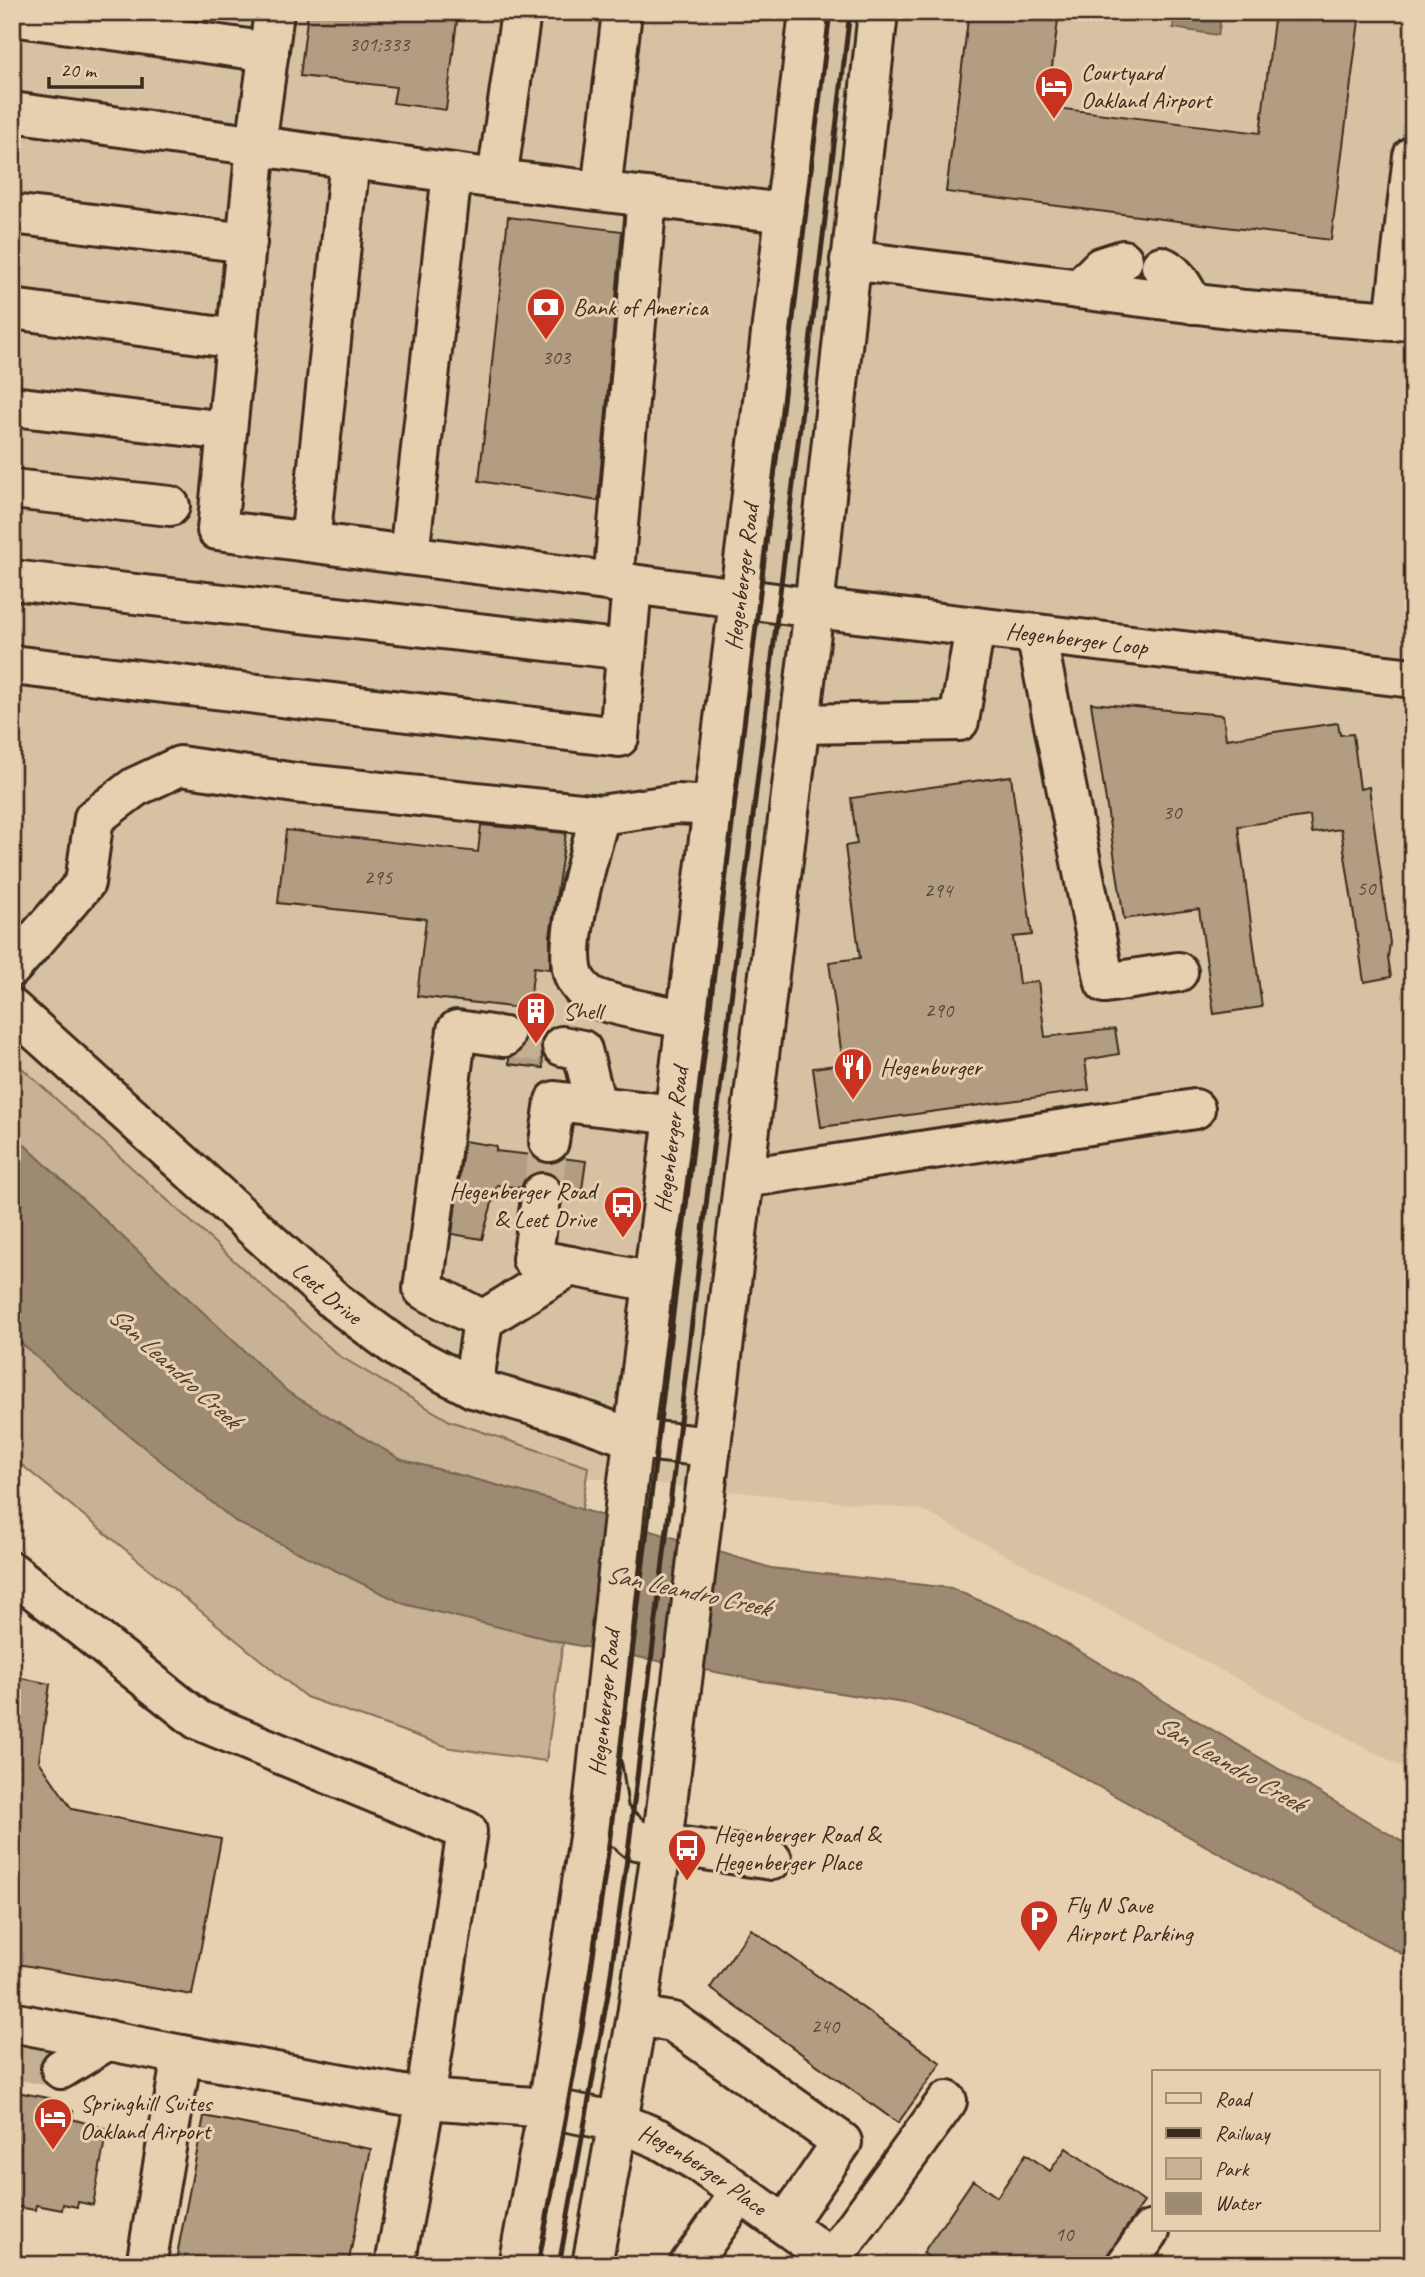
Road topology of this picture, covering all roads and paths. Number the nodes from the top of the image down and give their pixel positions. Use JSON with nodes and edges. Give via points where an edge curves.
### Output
{"nodes":[{"id":1,"x":274,"y":12,"type":"edge"},
{"id":2,"x":521,"y":12,"type":"edge"},
{"id":3,"x":622,"y":12,"type":"edge"},
{"id":4,"x":808,"y":12,"type":"edge"},
{"id":5,"x":878,"y":12,"type":"edge"},
{"id":6,"x":12,"y":16,"type":"edge"},
{"id":7,"x":269,"y":52,"type":"junction"},
{"id":8,"x":12,"y":112,"type":"edge"},
{"id":9,"x":256,"y":146,"type":"junction"},
{"id":10,"x":1413,"y":156,"type":"edge"},
{"id":11,"x":350,"y":159,"type":"junction"},
{"id":12,"x":452,"y":173,"type":"junction"},
{"id":13,"x":497,"y":179,"type":"junction"},
{"id":14,"x":601,"y":191,"type":"junction"},
{"id":15,"x":647,"y":197,"type":"junction"},
{"id":16,"x":785,"y":213,"type":"junction"},
{"id":17,"x":12,"y":214,"type":"edge"},
{"id":18,"x":247,"y":243,"type":"junction"},
{"id":19,"x":850,"y":260,"type":"junction"},
{"id":20,"x":1123,"y":260,"type":"dead end"},
{"id":21,"x":1160,"y":266,"type":"dead end"},
{"id":22,"x":1079,"y":289,"type":"junction"},
{"id":23,"x":1193,"y":303,"type":"junction"},
{"id":24,"x":12,"y":309,"type":"edge"},
{"id":25,"x":237,"y":339,"type":"junction"},
{"id":26,"x":12,"y":407,"type":"edge"},
{"id":27,"x":227,"y":431,"type":"junction"},
{"id":28,"x":12,"y":489,"type":"edge"},
{"id":29,"x":170,"y":506,"type":"dead end"},
{"id":30,"x":310,"y":542,"type":"junction"},
{"id":31,"x":409,"y":555,"type":"junction"},
{"id":32,"x":12,"y":580,"type":"edge"},
{"id":33,"x":623,"y":583,"type":"junction"},
{"id":34,"x":740,"y":597,"type":"junction"},
{"id":35,"x":814,"y":608,"type":"junction"},
{"id":36,"x":975,"y":627,"type":"junction"},
{"id":37,"x":1036,"y":634,"type":"junction"},
{"id":38,"x":626,"y":650,"type":"junction"},
{"id":39,"x":12,"y":665,"type":"edge"},
{"id":40,"x":1413,"y":678,"type":"edge"},
{"id":41,"x":800,"y":724,"type":"junction"},
{"id":42,"x":714,"y":806,"type":"junction"},
{"id":43,"x":600,"y":815,"type":"junction"},
{"id":44,"x":12,"y":967,"type":"edge"},
{"id":45,"x":1178,"y":971,"type":"dead end"},
{"id":46,"x":12,"y":1009,"type":"edge"},
{"id":47,"x":687,"y":1020,"type":"junction"},
{"id":48,"x":504,"y":1038,"type":"tunnel mouth"},
{"id":49,"x":562,"y":1046,"type":"tunnel mouth"},
{"id":50,"x":596,"y":1105,"type":"junction"},
{"id":51,"x":1195,"y":1109,"type":"dead end"},
{"id":52,"x":675,"y":1115,"type":"junction"},
{"id":53,"x":549,"y":1142,"type":"tunnel mouth"},
{"id":54,"x":744,"y":1178,"type":"junction"},
{"id":55,"x":542,"y":1193,"type":"tunnel mouth"},
{"id":56,"x":570,"y":1266,"type":"junction"},
{"id":57,"x":653,"y":1282,"type":"junction"},
{"id":58,"x":483,"y":1320,"type":"junction"},
{"id":59,"x":473,"y":1388,"type":"junction"},
{"id":60,"x":634,"y":1439,"type":"junction"},
{"id":61,"x":711,"y":1447,"type":"junction"},
{"id":62,"x":12,"y":1572,"type":"edge"},
{"id":63,"x":600,"y":1751,"type":"junction"},
{"id":64,"x":662,"y":1844,"type":"junction"},
{"id":65,"x":772,"y":1860,"type":"dead end"},
{"id":66,"x":637,"y":2016,"type":"junction"},
{"id":67,"x":12,"y":2022,"type":"edge"},
{"id":68,"x":107,"y":2040,"type":"junction"},
{"id":69,"x":182,"y":2055,"type":"junction"},
{"id":70,"x":61,"y":2069,"type":"tunnel mouth"},
{"id":71,"x":425,"y":2099,"type":"junction"},
{"id":72,"x":947,"y":2101,"type":"dead end"},
{"id":73,"x":548,"y":2108,"type":"junction"},
{"id":74,"x":619,"y":2122,"type":"junction"},
{"id":75,"x":740,"y":2193,"type":"junction"},
{"id":76,"x":785,"y":2225,"type":"junction"},
{"id":77,"x":1150,"y":2231,"type":"dead end"},
{"id":78,"x":836,"y":2262,"type":"edge"},
{"id":79,"x":146,"y":2265,"type":"edge"},
{"id":80,"x":395,"y":2265,"type":"edge"},
{"id":81,"x":518,"y":2265,"type":"edge"},
{"id":82,"x":592,"y":2265,"type":"edge"},
{"id":83,"x":689,"y":2265,"type":"edge"},
{"id":84,"x":1126,"y":2265,"type":"edge"}],
"edges":[{"from":1,"to":7,"type":"main road"},
{"from":2,"to":13,"type":"main road"},
{"from":3,"to":14,"type":"main road"},
{"from":4,"to":16,"type":"main road","name":"Hegenberger Road"},
{"from":5,"to":19,"type":"main road"},
{"from":6,"to":7,"type":"main road"},
{"from":7,"to":9,"type":"main road"},
{"from":8,"to":9,"type":"main road"},
{"from":9,"to":11,"type":"main road"},
{"from":9,"to":18,"type":"main road"},
{"from":10,"to":23,"type":"main road","via":[[1394,321]]},
{"from":11,"to":12,"type":"main road"},
{"from":11,"to":30,"type":"main road"},
{"from":12,"to":13,"type":"main road"},
{"from":12,"to":31,"type":"main road"},
{"from":13,"to":14,"type":"main road"},
{"from":14,"to":15,"type":"main road"},
{"from":15,"to":16,"type":"main road"},
{"from":15,"to":33,"type":"main road"},
{"from":16,"to":34,"type":"main road","name":"Hegenberger Road"},
{"from":17,"to":18,"type":"main road"},
{"from":18,"to":25,"type":"main road"},
{"from":19,"to":22,"type":"main road"},
{"from":19,"to":35,"type":"main road"},
{"from":20,"to":22,"type":"main road","via":[[1101,267]]},
{"from":21,"to":23,"type":"main road","via":[[1175,275]]},
{"from":22,"to":23,"type":"main road"},
{"from":24,"to":25,"type":"main road"},
{"from":25,"to":27,"type":"main road"},
{"from":26,"to":27,"type":"main road"},
{"from":27,"to":30,"type":"main road","name":"Hegenberger Loop","via":[[217,530]]},
{"from":28,"to":29,"type":"main road"},
{"from":30,"to":31,"type":"main road","name":"Hegenberger Loop"},
{"from":31,"to":33,"type":"main road","name":"Hegenberger Loop"},
{"from":32,"to":38,"type":"main road"},
{"from":33,"to":34,"type":"main road","name":"Hegenberger Loop"},
{"from":33,"to":38,"type":"main road"},
{"from":34,"to":35,"type":"main road","name":"Hegenberger Loop"},
{"from":34,"to":42,"type":"main road","name":"Hegenberger Road"},
{"from":35,"to":36,"type":"main road","name":"Hegenberger Loop"},
{"from":35,"to":41,"type":"main road"},
{"from":36,"to":37,"type":"main road","name":"Hegenberger Loop"},
{"from":36,"to":41,"type":"main road","via":[[959,721]]},
{"from":37,"to":40,"type":"main road","name":"Hegenberger Loop"},
{"from":37,"to":45,"type":"main road","via":[[1105,983]]},
{"from":38,"to":39,"type":"main road","via":[[619,737]]},
{"from":41,"to":54,"type":"main road"},
{"from":42,"to":43,"type":"main road","via":[[677,804]]},
{"from":42,"to":47,"type":"main road","name":"Hegenberger Road"},
{"from":43,"to":44,"type":"main road","via":[[295,783],[180,766],[135,787],[94,818],[85,883]]},
{"from":43,"to":47,"type":"main road","via":[[571,954],[574,976],[598,999]]},
{"from":46,"to":59,"type":"main road","name":"Leet Drive","via":[[336,1302],[402,1351]]},
{"from":47,"to":52,"type":"main road","name":"Hegenberger Road"},
{"from":48,"to":58,"type":"main road","via":[[457,1030],[423,1289]]},
{"from":49,"to":50,"type":"main road","via":[[582,1050]]},
{"from":50,"to":52,"type":"main road"},
{"from":50,"to":53,"type":"main road","via":[[555,1101]]},
{"from":51,"to":54,"type":"main road"},
{"from":52,"to":57,"type":"main road","name":"Hegenberger Road"},
{"from":54,"to":61,"type":"main road"},
{"from":55,"to":56,"type":"main road","via":[[532,1259]]},
{"from":56,"to":57,"type":"main road"},
{"from":56,"to":58,"type":"main road"},
{"from":57,"to":60,"type":"main road","name":"Hegenberger Road"},
{"from":58,"to":59,"type":"main road"},
{"from":59,"to":60,"type":"main road","name":"Leet Drive"},
{"from":60,"to":61,"type":"main road","name":"Leet Drive"},
{"from":60,"to":63,"type":"main road","name":"Hegenberger Road"},
{"from":61,"to":64,"type":"main road"},
{"from":62,"to":71,"type":"main road","via":[[198,1720],[467,1830]]},
{"from":63,"to":64,"type":"main road","via":[[609,1817],[636,1840]]},
{"from":63,"to":73,"type":"main road","name":"Hegenberger Road"},
{"from":64,"to":65,"type":"main road"},
{"from":64,"to":66,"type":"main road"},
{"from":66,"to":74,"type":"main road"},
{"from":66,"to":76,"type":"main road","via":[[673,2022],[842,2142]]},
{"from":67,"to":68,"type":"main road","name":"Hegenberger Place"},
{"from":68,"to":69,"type":"main road","name":"Hegenberger Place"},
{"from":68,"to":70,"type":"main road"},
{"from":69,"to":71,"type":"main road","name":"Hegenberger Place"},
{"from":69,"to":79,"type":"main road"},
{"from":71,"to":73,"type":"main road","name":"Hegenberger Place"},
{"from":71,"to":80,"type":"main road"},
{"from":72,"to":78,"type":"main road"},
{"from":73,"to":74,"type":"main road","name":"Hegenberger Place"},
{"from":73,"to":81,"type":"main road","name":"Hegenberger Road"},
{"from":74,"to":75,"type":"main road","name":"Hegenberger Place","via":[[659,2139]]},
{"from":74,"to":82,"type":"main road"},
{"from":75,"to":76,"type":"main road","name":"Hegenberger Place"},
{"from":75,"to":83,"type":"main road"},
{"from":76,"to":78,"type":"main road","name":"Hegenberger Place"},
{"from":77,"to":84,"type":"main road"}]}
